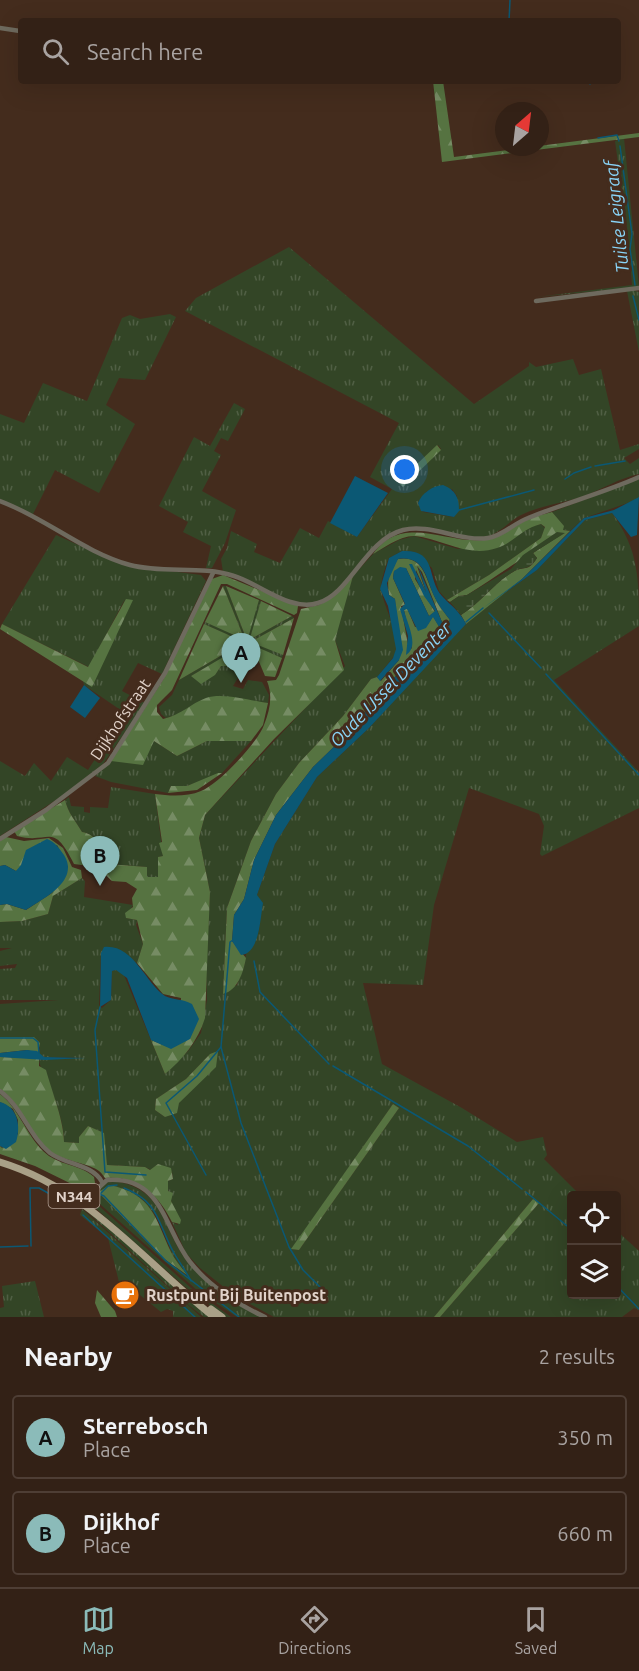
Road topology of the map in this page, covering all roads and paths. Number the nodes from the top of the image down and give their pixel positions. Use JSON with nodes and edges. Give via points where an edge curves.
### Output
{"nodes":[{"id":1,"x":0,"y":28,"type":"edge"},
{"id":2,"x":18,"y":31,"type":"edge"},
{"id":3,"x":639,"y":288,"type":"edge"},
{"id":4,"x":536,"y":301,"type":"dead end"},
{"id":5,"x":639,"y":477,"type":"edge"},
{"id":6,"x":0,"y":501,"type":"edge"},
{"id":7,"x":213,"y":573,"type":"junction"},
{"id":8,"x":0,"y":838,"type":"edge"},
{"id":9,"x":0,"y":1092,"type":"edge"},
{"id":10,"x":0,"y":1162,"type":"edge"},
{"id":11,"x":102,"y":1182,"type":"junction"},
{"id":12,"x":83,"y":1202,"type":"junction"},
{"id":13,"x":137,"y":1249,"type":"junction"},
{"id":14,"x":214,"y":1317,"type":"edge"},
{"id":15,"x":222,"y":1317,"type":"edge"},
{"id":16,"x":265,"y":1317,"type":"edge"}],
"edges":[{"from":1,"to":2,"type":"street"},
{"from":3,"to":4,"type":"street"},
{"from":5,"to":7,"type":"street","via":[[528,518],[489,538],[458,538],[413,529],[394,533],[374,549],[334,594],[312,605],[293,603],[237,577]]},
{"from":6,"to":7,"type":"street","via":[[99,554],[130,565]]},
{"from":7,"to":8,"type":"street","name":"Dijkhofstraat","via":[[165,673],[108,763],[46,810]]},
{"from":9,"to":11,"type":"street","via":[[43,1147],[64,1162],[96,1173]]},
{"from":10,"to":12,"type":"main road","number":"N344","via":[[51,1182]]},
{"from":11,"to":12,"type":"street"},
{"from":11,"to":16,"type":"street","via":[[109,1179],[130,1183],[152,1196],[167,1217],[179,1247],[201,1275],[226,1295]]},
{"from":12,"to":13,"type":"main road","number":"N344"},
{"from":13,"to":14,"type":"main road","number":"N344"},
{"from":13,"to":15,"type":"main road","number":"N344"}]}
